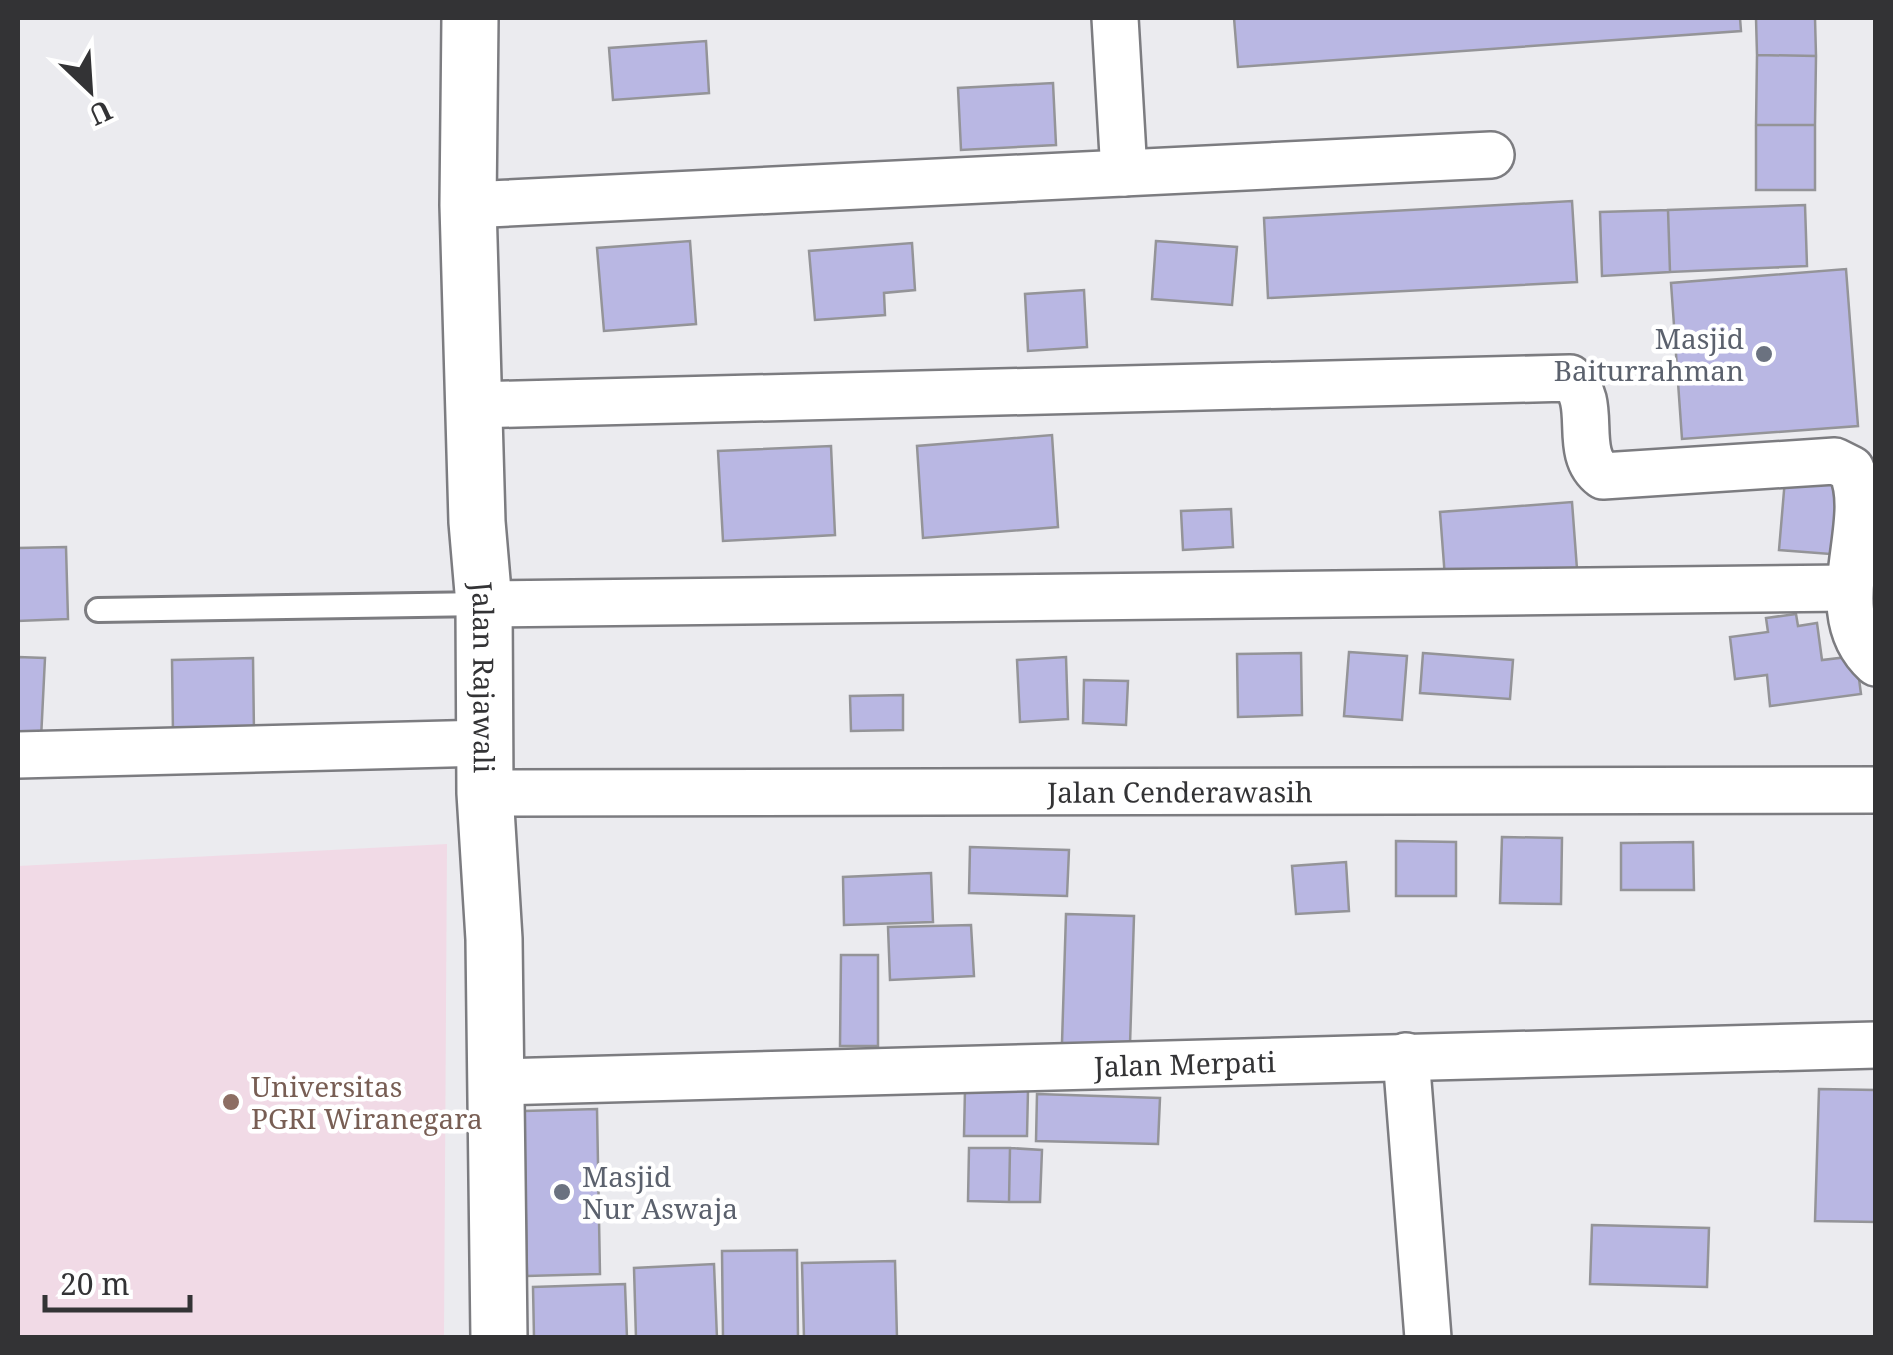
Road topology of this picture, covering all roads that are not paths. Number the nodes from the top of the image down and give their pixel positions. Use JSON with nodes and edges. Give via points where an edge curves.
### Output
{"nodes":[{"id":1,"x":470,"y":18,"type":"edge"},
{"id":2,"x":1115,"y":18,"type":"edge"},
{"id":3,"x":1491,"y":154,"type":"dead end"},
{"id":4,"x":1124,"y":173,"type":"junction"},
{"id":5,"x":468,"y":205,"type":"junction"},
{"id":6,"x":473,"y":405,"type":"junction"},
{"id":7,"x":1848,"y":588,"type":"junction"},
{"id":8,"x":484,"y":604,"type":"junction"},
{"id":9,"x":98,"y":610,"type":"dead end"},
{"id":10,"x":1876,"y":663,"type":"edge"},
{"id":11,"x":18,"y":754,"type":"edge"},
{"id":12,"x":486,"y":768,"type":"junction"},
{"id":13,"x":1876,"y":790,"type":"edge"},
{"id":14,"x":1876,"y":1045,"type":"edge"},
{"id":15,"x":1406,"y":1056,"type":"junction"},
{"id":16,"x":494,"y":1082,"type":"junction"},
{"id":17,"x":499,"y":1338,"type":"edge"},
{"id":18,"x":1428,"y":1338,"type":"edge"}],
"edges":[{"from":1,"to":5,"type":"street","name":"Jalan Rajawali"},
{"from":2,"to":4,"type":"street"},
{"from":3,"to":4,"type":"street"},
{"from":4,"to":5,"type":"street"},
{"from":5,"to":6,"type":"street","name":"Jalan Rajawali"},
{"from":6,"to":7,"type":"street","via":[[1570,378],[1583,395],[1588,454],[1603,476],[1846,464],[1858,493]]},
{"from":6,"to":8,"type":"street","name":"Jalan Rajawali"},
{"from":7,"to":8,"type":"street"},
{"from":7,"to":10,"type":"street","via":[[1860,644]]},
{"from":8,"to":9,"type":"lane"},
{"from":8,"to":12,"type":"street","name":"Jalan Rajawali"},
{"from":11,"to":12,"type":"street","name":"Jalan Cenderawasih"},
{"from":12,"to":13,"type":"street","name":"Jalan Cenderawasih"},
{"from":12,"to":16,"type":"street","name":"Jalan Rajawali"},
{"from":14,"to":15,"type":"street","name":"Jalan Merpati"},
{"from":15,"to":16,"type":"street","name":"Jalan Merpati"},
{"from":15,"to":18,"type":"street"},
{"from":16,"to":17,"type":"street","name":"Jalan Rajawali"}]}
